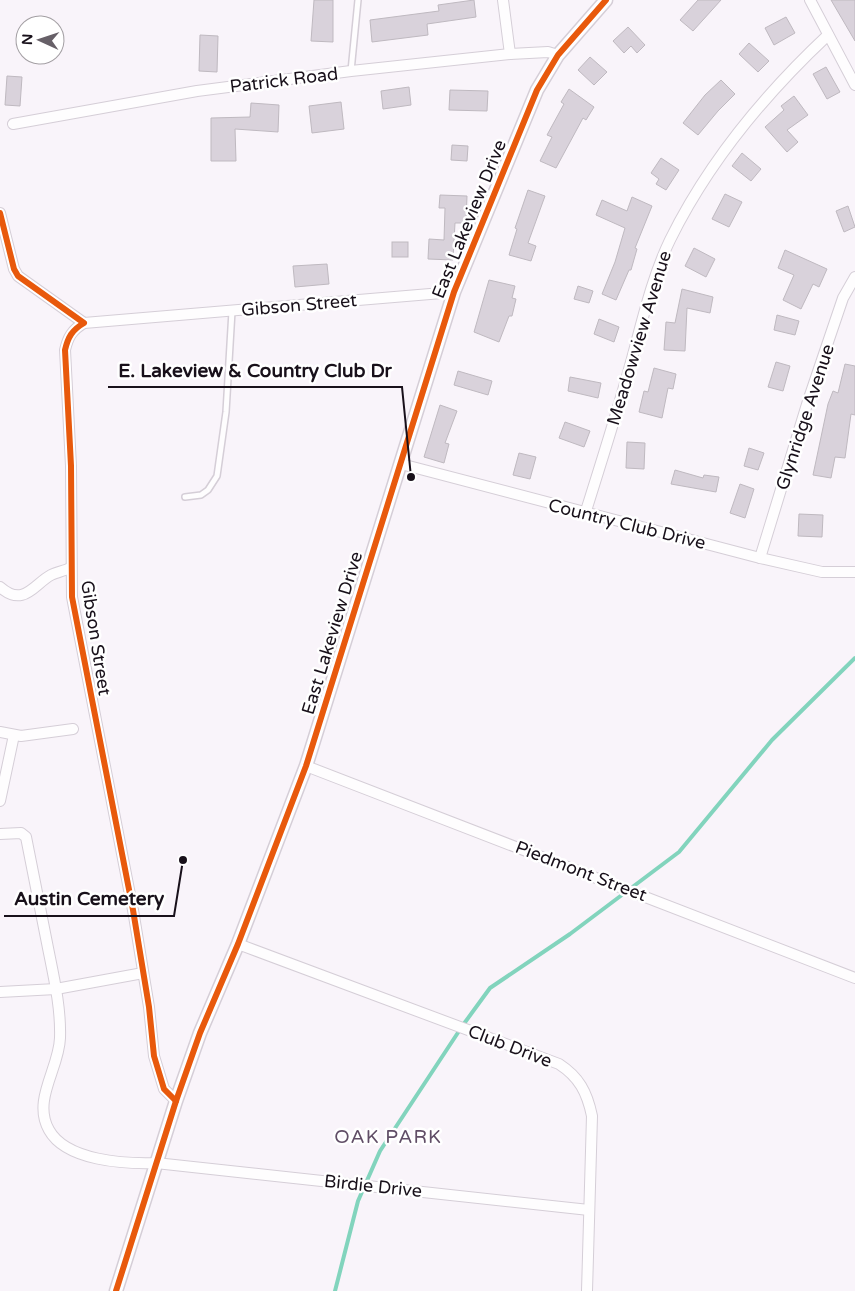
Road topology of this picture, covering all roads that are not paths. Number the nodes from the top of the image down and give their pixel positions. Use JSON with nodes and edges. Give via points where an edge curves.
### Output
{"nodes":[{"id":1,"x":358,"y":0,"type":"edge"},
{"id":2,"x":503,"y":0,"type":"edge"},
{"id":3,"x":606,"y":0,"type":"edge"},
{"id":4,"x":810,"y":0,"type":"edge"},
{"id":5,"x":828,"y":34,"type":"junction"},
{"id":6,"x":510,"y":54,"type":"junction"},
{"id":7,"x":558,"y":54,"type":"junction"},
{"id":8,"x":351,"y":71,"type":"junction"},
{"id":9,"x":855,"y":85,"type":"edge"},
{"id":10,"x":13,"y":124,"type":"dead end"},
{"id":11,"x":0,"y":213,"type":"edge"},
{"id":12,"x":855,"y":277,"type":"edge"},
{"id":13,"x":454,"y":292,"type":"junction"},
{"id":14,"x":232,"y":311,"type":"junction"},
{"id":15,"x":84,"y":323,"type":"junction"},
{"id":16,"x":401,"y":464,"type":"junction"},
{"id":17,"x":185,"y":497,"type":"dead end"},
{"id":18,"x":585,"y":514,"type":"junction"},
{"id":19,"x":760,"y":558,"type":"junction"},
{"id":20,"x":70,"y":568,"type":"junction"},
{"id":21,"x":855,"y":572,"type":"edge"},
{"id":22,"x":0,"y":587,"type":"edge"},
{"id":23,"x":73,"y":729,"type":"dead end"},
{"id":24,"x":0,"y":732,"type":"edge"},
{"id":25,"x":14,"y":734,"type":"junction"},
{"id":26,"x":306,"y":766,"type":"junction"},
{"id":27,"x":0,"y":801,"type":"edge"},
{"id":28,"x":0,"y":834,"type":"edge"},
{"id":29,"x":238,"y":944,"type":"junction"},
{"id":30,"x":142,"y":973,"type":"junction"},
{"id":31,"x":855,"y":978,"type":"edge"},
{"id":32,"x":56,"y":989,"type":"junction"},
{"id":33,"x":1,"y":992,"type":"edge"},
{"id":34,"x":176,"y":1101,"type":"junction"},
{"id":35,"x":156,"y":1163,"type":"junction"},
{"id":36,"x":589,"y":1210,"type":"junction"},
{"id":37,"x":116,"y":1291,"type":"edge"},
{"id":38,"x":587,"y":1291,"type":"edge"}],
"edges":[{"from":1,"to":8,"type":"lane"},
{"from":2,"to":6,"type":"street"},
{"from":3,"to":7,"type":"street","name":"East Lakeview Drive"},
{"from":4,"to":5,"type":"street"},
{"from":5,"to":9,"type":"street"},
{"from":5,"to":18,"type":"street","name":"Meadowview Avenue","via":[[733,135],[669,241]]},
{"from":6,"to":7,"type":"street","name":"Patrick Road"},
{"from":6,"to":8,"type":"street","name":"Patrick Road"},
{"from":7,"to":13,"type":"street","name":"East Lakeview Drive","via":[[537,90]]},
{"from":8,"to":10,"type":"street","name":"Patrick Road","via":[[197,91]]},
{"from":11,"to":15,"type":"street","via":[[18,276]]},
{"from":12,"to":19,"type":"street","name":"Glynridge Avenue","via":[[843,298],[808,401]]},
{"from":13,"to":14,"type":"street","name":"Gibson Street"},
{"from":13,"to":16,"type":"street","name":"East Lakeview Drive"},
{"from":14,"to":15,"type":"street","name":"Gibson Street"},
{"from":14,"to":17,"type":"lane","via":[[226,412],[218,476],[201,495]]},
{"from":15,"to":20,"type":"street","name":"Gibson Street","via":[[68,338],[64,350],[71,466]]},
{"from":16,"to":18,"type":"street","name":"Country Club Drive"},
{"from":16,"to":26,"type":"street","name":"East Lakeview Drive"},
{"from":18,"to":19,"type":"street","name":"Country Club Drive"},
{"from":19,"to":21,"type":"street","name":"Country Club Drive","via":[[822,572]]},
{"from":20,"to":22,"type":"street","via":[[22,594],[11,594]]},
{"from":20,"to":30,"type":"street","name":"Gibson Street","via":[[81,651]]},
{"from":23,"to":25,"type":"street","via":[[21,736]]},
{"from":24,"to":25,"type":"street"},
{"from":25,"to":27,"type":"street"},
{"from":26,"to":29,"type":"street","name":"East Lakeview Drive"},
{"from":26,"to":31,"type":"street","name":"Piedmont Street"},
{"from":28,"to":32,"type":"street","name":"Birdie Drive","via":[[22,833],[26,837]]},
{"from":29,"to":34,"type":"street","name":"East Lakeview Drive","via":[[200,1033]]},
{"from":29,"to":36,"type":"street","name":"Club Drive","via":[[572,1072],[588,1098],[592,1116]]},
{"from":30,"to":32,"type":"street"},
{"from":30,"to":34,"type":"street","name":"Gibson Street","via":[[159,1078]]},
{"from":32,"to":33,"type":"street"},
{"from":32,"to":35,"type":"street","name":"Birdie Drive","via":[[60,1038],[45,1093],[44,1114],[48,1129],[62,1146],[92,1157],[130,1164]]},
{"from":34,"to":35,"type":"street","name":"East Lakeview Drive"},
{"from":35,"to":36,"type":"street","name":"Birdie Drive"},
{"from":35,"to":37,"type":"street","name":"East Lakeview Drive","via":[[138,1229]]},
{"from":36,"to":38,"type":"street","name":"Club Drive"}]}
